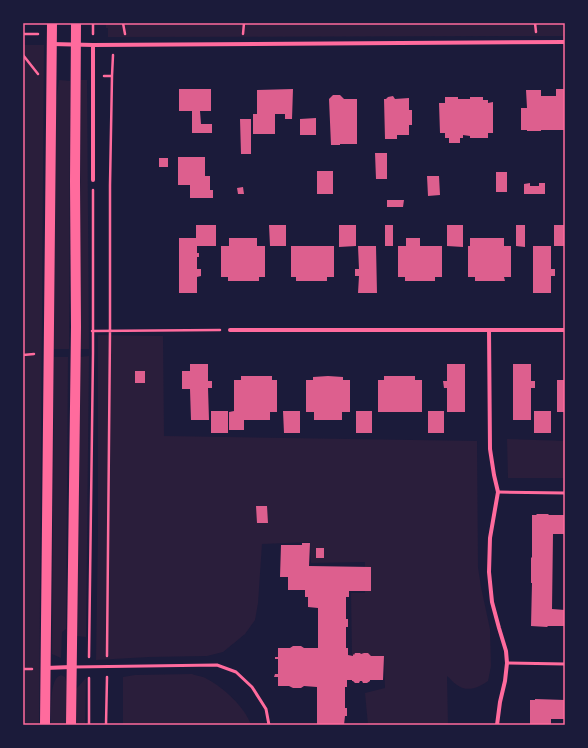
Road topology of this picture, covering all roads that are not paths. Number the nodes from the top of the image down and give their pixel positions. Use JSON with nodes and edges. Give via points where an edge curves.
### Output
{"nodes":[{"id":1,"x":52,"y":23,"type":"edge"},
{"id":2,"x":76,"y":23,"type":"edge"},
{"id":3,"x":565,"y":42,"type":"edge"},
{"id":4,"x":52,"y":44,"type":"junction"},
{"id":5,"x":76,"y":44,"type":"junction"},
{"id":6,"x":93,"y":45,"type":"junction"},
{"id":7,"x":93,"y":180,"type":"road end"},
{"id":8,"x":230,"y":330,"type":"road end"},
{"id":9,"x":489,"y":330,"type":"junction"},
{"id":10,"x":565,"y":330,"type":"edge"},
{"id":11,"x":498,"y":492,"type":"junction"},
{"id":12,"x":565,"y":493,"type":"edge"},
{"id":13,"x":507,"y":663,"type":"junction"},
{"id":14,"x":565,"y":664,"type":"edge"},
{"id":15,"x":71,"y":667,"type":"junction"},
{"id":16,"x":46,"y":668,"type":"junction"},
{"id":17,"x":46,"y":725,"type":"edge"},
{"id":18,"x":71,"y":725,"type":"edge"},
{"id":19,"x":269,"y":725,"type":"edge"},
{"id":20,"x":497,"y":725,"type":"edge"}],
"edges":[{"from":1,"to":4,"type":"main road"},
{"from":2,"to":5,"type":"main road"},
{"from":3,"to":6,"type":"street"},
{"from":4,"to":5,"type":"street"},
{"from":4,"to":16,"type":"main road"},
{"from":5,"to":6,"type":"street"},
{"from":5,"to":15,"type":"main road","via":[[76,328]]},
{"from":6,"to":7,"type":"street"},
{"from":8,"to":9,"type":"street"},
{"from":9,"to":10,"type":"street"},
{"from":9,"to":11,"type":"street","via":[[490,449]]},
{"from":11,"to":12,"type":"lane"},
{"from":11,"to":13,"type":"street","via":[[490,538],[489,572],[492,602]]},
{"from":13,"to":14,"type":"lane"},
{"from":13,"to":20,"type":"street"},
{"from":15,"to":16,"type":"street"},
{"from":15,"to":18,"type":"main road"},
{"from":15,"to":19,"type":"lane","via":[[217,665],[236,672],[252,687],[266,710]]},
{"from":16,"to":17,"type":"main road"}]}
